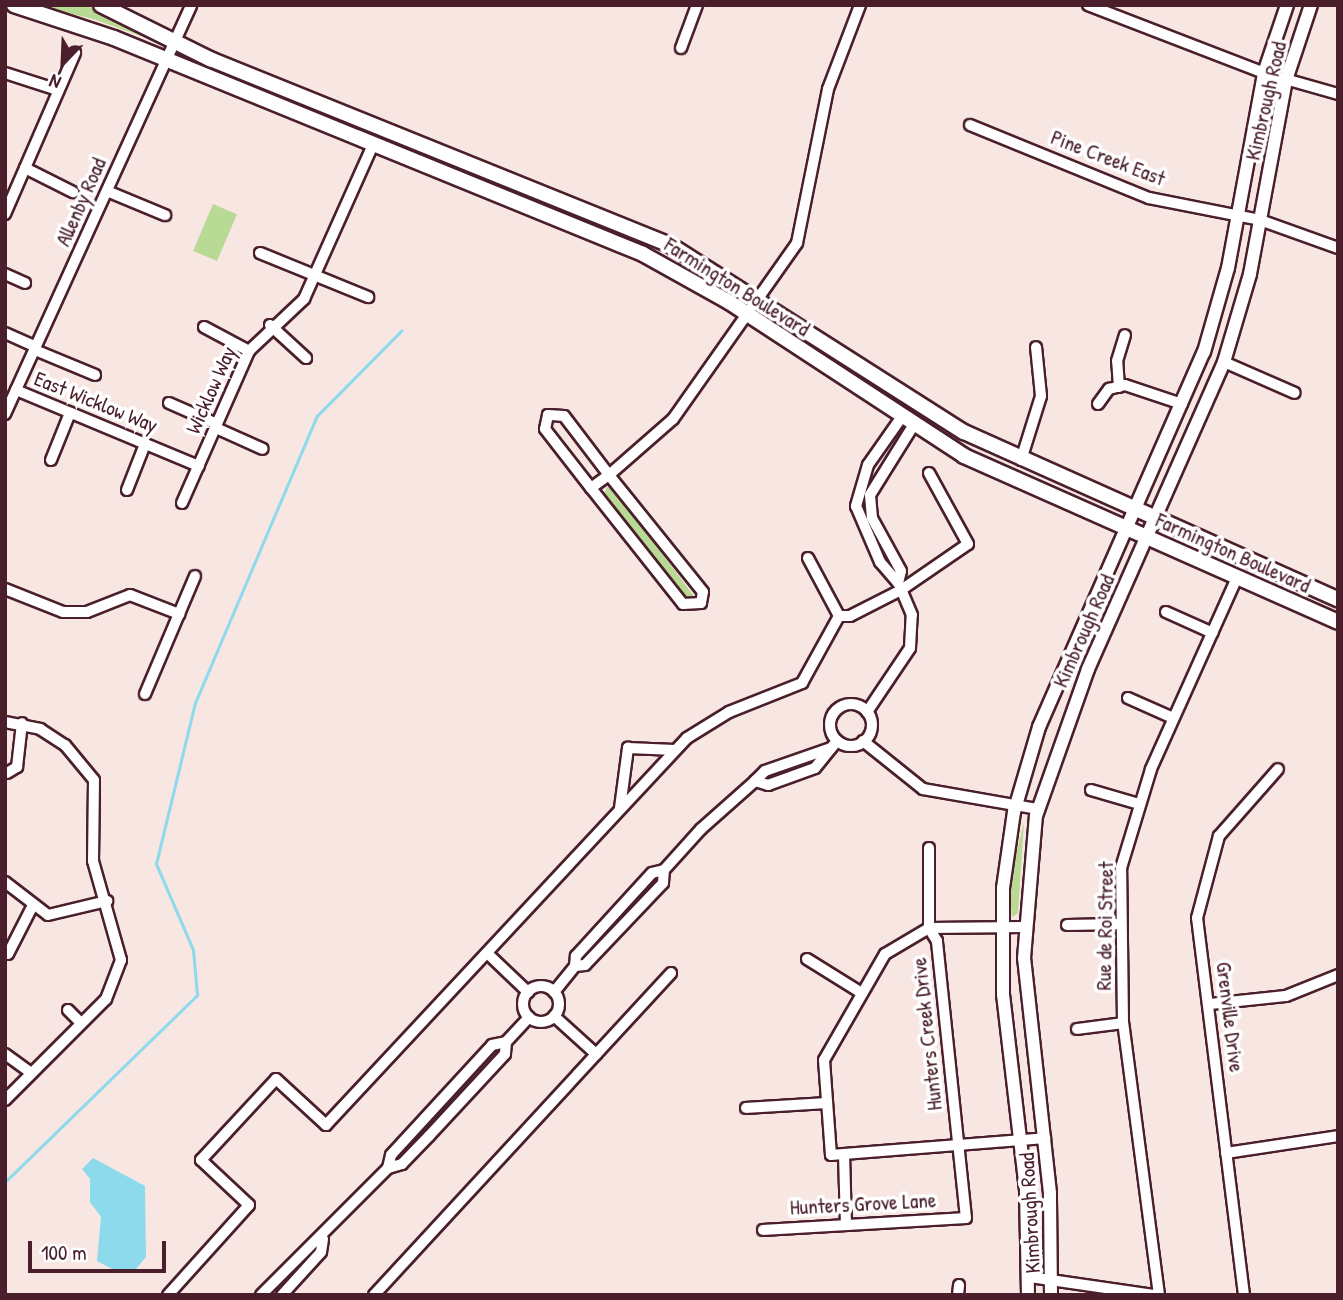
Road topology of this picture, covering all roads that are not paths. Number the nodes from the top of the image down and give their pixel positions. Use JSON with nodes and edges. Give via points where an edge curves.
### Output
{"nodes":[{"id":1,"x":14,"y":5,"type":"edge"},
{"id":2,"x":101,"y":5,"type":"edge"},
{"id":3,"x":191,"y":5,"type":"edge"},
{"id":4,"x":697,"y":5,"type":"edge"},
{"id":5,"x":860,"y":5,"type":"edge"},
{"id":6,"x":1088,"y":5,"type":"edge"},
{"id":7,"x":1287,"y":5,"type":"edge"},
{"id":8,"x":1311,"y":5,"type":"edge"},
{"id":9,"x":681,"y":48,"type":"dead end"},
{"id":10,"x":169,"y":51,"type":"junction"},
{"id":11,"x":75,"y":53,"type":"dead end"},
{"id":12,"x":1264,"y":73,"type":"junction"},
{"id":13,"x":5,"y":74,"type":"edge"},
{"id":14,"x":1286,"y":80,"type":"junction"},
{"id":15,"x":58,"y":90,"type":"junction"},
{"id":16,"x":1338,"y":94,"type":"edge"},
{"id":17,"x":970,"y":125,"type":"dead end"},
{"id":18,"x":376,"y":138,"type":"junction"},
{"id":19,"x":25,"y":168,"type":"junction"},
{"id":20,"x":107,"y":191,"type":"junction"},
{"id":21,"x":73,"y":192,"type":"dead end"},
{"id":22,"x":5,"y":214,"type":"edge"},
{"id":23,"x":1237,"y":214,"type":"junction"},
{"id":24,"x":165,"y":215,"type":"dead end"},
{"id":25,"x":1260,"y":220,"type":"junction"},
{"id":26,"x":1338,"y":248,"type":"edge"},
{"id":27,"x":260,"y":253,"type":"dead end"},
{"id":28,"x":5,"y":274,"type":"edge"},
{"id":29,"x":316,"y":276,"type":"junction"},
{"id":30,"x":25,"y":283,"type":"dead end"},
{"id":31,"x":368,"y":297,"type":"dead end"},
{"id":32,"x":760,"y":297,"type":"junction"},
{"id":33,"x":747,"y":314,"type":"junction"},
{"id":34,"x":270,"y":325,"type":"junction"},
{"id":35,"x":204,"y":327,"type":"dead end"},
{"id":36,"x":5,"y":333,"type":"edge"},
{"id":37,"x":1125,"y":335,"type":"dead end"},
{"id":38,"x":1036,"y":347,"type":"dead end"},
{"id":39,"x":36,"y":349,"type":"junction"},
{"id":40,"x":249,"y":351,"type":"junction"},
{"id":41,"x":306,"y":358,"type":"dead end"},
{"id":42,"x":1224,"y":362,"type":"junction"},
{"id":43,"x":95,"y":375,"type":"dead end"},
{"id":44,"x":1119,"y":387,"type":"junction"},
{"id":45,"x":16,"y":390,"type":"junction"},
{"id":46,"x":1295,"y":393,"type":"dead end"},
{"id":47,"x":169,"y":403,"type":"dead end"},
{"id":48,"x":1098,"y":404,"type":"dead end"},
{"id":49,"x":1182,"y":404,"type":"junction"},
{"id":50,"x":70,"y":413,"type":"junction"},
{"id":51,"x":909,"y":413,"type":"junction"},
{"id":52,"x":5,"y":414,"type":"edge"},
{"id":53,"x":217,"y":426,"type":"junction"},
{"id":54,"x":145,"y":443,"type":"junction"},
{"id":55,"x":263,"y":449,"type":"dead end"},
{"id":56,"x":51,"y":460,"type":"dead end"},
{"id":57,"x":1021,"y":460,"type":"junction"},
{"id":58,"x":199,"y":466,"type":"junction"},
{"id":59,"x":929,"y":473,"type":"dead end"},
{"id":60,"x":609,"y":475,"type":"junction"},
{"id":61,"x":592,"y":488,"type":"junction"},
{"id":62,"x":127,"y":490,"type":"dead end"},
{"id":63,"x":182,"y":503,"type":"dead end"},
{"id":64,"x":1135,"y":510,"type":"junction"},
{"id":65,"x":1156,"y":518,"type":"junction"},
{"id":66,"x":1127,"y":529,"type":"junction"},
{"id":67,"x":1147,"y":538,"type":"junction"},
{"id":68,"x":808,"y":558,"type":"dead end"},
{"id":69,"x":195,"y":576,"type":"dead end"},
{"id":70,"x":1237,"y":578,"type":"junction"},
{"id":71,"x":900,"y":586,"type":"junction"},
{"id":72,"x":5,"y":589,"type":"edge"},
{"id":73,"x":1338,"y":599,"type":"edge"},
{"id":74,"x":1166,"y":612,"type":"dead end"},
{"id":75,"x":179,"y":614,"type":"junction"},
{"id":76,"x":839,"y":616,"type":"junction"},
{"id":77,"x":1338,"y":622,"type":"edge"},
{"id":78,"x":1213,"y":633,"type":"junction"},
{"id":79,"x":145,"y":694,"type":"dead end"},
{"id":80,"x":1128,"y":698,"type":"dead end"},
{"id":81,"x":867,"y":712,"type":"junction"},
{"id":82,"x":1173,"y":718,"type":"junction"},
{"id":83,"x":5,"y":722,"type":"edge"},
{"id":84,"x":22,"y":723,"type":"junction"},
{"id":85,"x":863,"y":741,"type":"junction"},
{"id":86,"x":834,"y":745,"type":"junction"},
{"id":87,"x":675,"y":750,"type":"junction"},
{"id":88,"x":804,"y":757,"type":"junction"},
{"id":89,"x":1278,"y":769,"type":"dead end"},
{"id":90,"x":810,"y":770,"type":"junction"},
{"id":91,"x":7,"y":773,"type":"dead end"},
{"id":92,"x":755,"y":781,"type":"junction"},
{"id":93,"x":1091,"y":790,"type":"dead end"},
{"id":94,"x":1139,"y":804,"type":"junction"},
{"id":95,"x":1016,"y":805,"type":"junction"},
{"id":96,"x":620,"y":808,"type":"junction"},
{"id":97,"x":1038,"y":809,"type":"junction"},
{"id":98,"x":929,"y":848,"type":"dead end"},
{"id":99,"x":664,"y":870,"type":"junction"},
{"id":100,"x":5,"y":882,"type":"edge"},
{"id":101,"x":107,"y":901,"type":"junction"},
{"id":102,"x":32,"y":907,"type":"junction"},
{"id":103,"x":1120,"y":924,"type":"junction"},
{"id":104,"x":1067,"y":925,"type":"dead end"},
{"id":105,"x":1002,"y":927,"type":"junction"},
{"id":106,"x":1023,"y":927,"type":"junction"},
{"id":107,"x":929,"y":928,"type":"junction"},
{"id":108,"x":487,"y":953,"type":"junction"},
{"id":109,"x":8,"y":954,"type":"dead end"},
{"id":110,"x":807,"y":959,"type":"dead end"},
{"id":111,"x":575,"y":966,"type":"junction"},
{"id":112,"x":671,"y":973,"type":"dead end"},
{"id":113,"x":1338,"y":975,"type":"edge"},
{"id":114,"x":528,"y":992,"type":"junction"},
{"id":115,"x":554,"y":992,"type":"junction"},
{"id":116,"x":860,"y":992,"type":"junction"},
{"id":117,"x":1210,"y":1004,"type":"junction"},
{"id":118,"x":68,"y":1010,"type":"dead end"},
{"id":119,"x":554,"y":1016,"type":"junction"},
{"id":120,"x":529,"y":1017,"type":"junction"},
{"id":121,"x":81,"y":1023,"type":"junction"},
{"id":122,"x":1123,"y":1023,"type":"junction"},
{"id":123,"x":1077,"y":1028,"type":"dead end"},
{"id":124,"x":506,"y":1042,"type":"junction"},
{"id":125,"x":5,"y":1054,"type":"edge"},
{"id":126,"x":596,"y":1054,"type":"junction"},
{"id":127,"x":31,"y":1073,"type":"junction"},
{"id":128,"x":5,"y":1100,"type":"edge"},
{"id":129,"x":826,"y":1103,"type":"junction"},
{"id":130,"x":746,"y":1108,"type":"dead end"},
{"id":131,"x":1338,"y":1136,"type":"edge"},
{"id":132,"x":1045,"y":1138,"type":"junction"},
{"id":133,"x":1021,"y":1142,"type":"junction"},
{"id":134,"x":959,"y":1147,"type":"junction"},
{"id":135,"x":1226,"y":1153,"type":"junction"},
{"id":136,"x":844,"y":1154,"type":"junction"},
{"id":137,"x":388,"y":1168,"type":"junction"},
{"id":138,"x":966,"y":1218,"type":"joint"},
{"id":139,"x":846,"y":1224,"type":"junction"},
{"id":140,"x":763,"y":1230,"type":"dead end"},
{"id":141,"x":323,"y":1239,"type":"junction"},
{"id":142,"x":1030,"y":1277,"type":"junction"},
{"id":143,"x":1053,"y":1280,"type":"junction"},
{"id":144,"x":168,"y":1295,"type":"edge"},
{"id":145,"x":261,"y":1295,"type":"edge"},
{"id":146,"x":282,"y":1295,"type":"edge"},
{"id":147,"x":374,"y":1295,"type":"edge"},
{"id":148,"x":1028,"y":1295,"type":"edge"},
{"id":149,"x":1052,"y":1295,"type":"edge"},
{"id":150,"x":1156,"y":1295,"type":"edge"},
{"id":151,"x":1244,"y":1295,"type":"edge"}],
"edges":[{"from":1,"to":10,"type":"main road","name":"Farmington Boulevard"},
{"from":2,"to":10,"type":"main road","name":"Farmington Boulevard"},
{"from":3,"to":10,"type":"street","name":"Allenby Road"},
{"from":4,"to":9,"type":"street"},
{"from":5,"to":32,"type":"street","via":[[828,89],[797,243]]},
{"from":6,"to":12,"type":"street"},
{"from":7,"to":12,"type":"street","name":"Kimbrough Road"},
{"from":8,"to":14,"type":"street","name":"Kimbrough Road"},
{"from":10,"to":18,"type":"main road","name":"Farmington Boulevard"},
{"from":10,"to":18,"type":"main road","name":"Farmington Boulevard","via":[[263,81]]},
{"from":10,"to":20,"type":"street","name":"Allenby Road"},
{"from":11,"to":15,"type":"street"},
{"from":12,"to":14,"type":"street"},
{"from":12,"to":23,"type":"street","name":"Kimbrough Road"},
{"from":13,"to":15,"type":"street"},
{"from":14,"to":16,"type":"street"},
{"from":14,"to":25,"type":"street","name":"Kimbrough Road"},
{"from":15,"to":19,"type":"street"},
{"from":17,"to":23,"type":"street","name":"Pine Creek East","via":[[1149,198]]},
{"from":18,"to":29,"type":"street","name":"Wicklow Way"},
{"from":18,"to":32,"type":"main road","name":"Farmington Boulevard","via":[[469,163],[670,245]]},
{"from":18,"to":33,"type":"main road","name":"Farmington Boulevard","via":[[643,254]]},
{"from":19,"to":21,"type":"street"},
{"from":19,"to":22,"type":"street"},
{"from":20,"to":24,"type":"street"},
{"from":20,"to":39,"type":"street","name":"Allenby Road"},
{"from":23,"to":25,"type":"street","name":"Pine Creek East"},
{"from":23,"to":49,"type":"street","name":"Kimbrough Road","via":[[1205,352]]},
{"from":25,"to":26,"type":"street","name":"Pine Creek East"},
{"from":25,"to":42,"type":"street","name":"Kimbrough Road"},
{"from":27,"to":29,"type":"street"},
{"from":28,"to":30,"type":"street"},
{"from":29,"to":31,"type":"street"},
{"from":29,"to":34,"type":"street","name":"Wicklow Way","via":[[304,299]]},
{"from":32,"to":33,"type":"street"},
{"from":32,"to":51,"type":"main road","name":"Farmington Boulevard"},
{"from":33,"to":51,"type":"main road","name":"Farmington Boulevard","via":[[827,368]]},
{"from":33,"to":60,"type":"street","via":[[673,419]]},
{"from":34,"to":40,"type":"street","name":"Wicklow Way"},
{"from":34,"to":41,"type":"street"},
{"from":35,"to":40,"type":"street"},
{"from":36,"to":39,"type":"street"},
{"from":37,"to":44,"type":"street","via":[[1117,361]]},
{"from":38,"to":57,"type":"street","via":[[1041,396]]},
{"from":39,"to":43,"type":"street"},
{"from":39,"to":45,"type":"street","name":"Allenby Road"},
{"from":40,"to":53,"type":"street","name":"Wicklow Way"},
{"from":42,"to":46,"type":"street"},
{"from":42,"to":65,"type":"street","name":"Kimbrough Road"},
{"from":44,"to":48,"type":"street","via":[[1109,389]]},
{"from":44,"to":49,"type":"street","via":[[1144,387]]},
{"from":45,"to":50,"type":"street","name":"East Wicklow Way"},
{"from":45,"to":52,"type":"street","name":"Allenby Road"},
{"from":47,"to":53,"type":"street"},
{"from":49,"to":64,"type":"street","name":"Kimbrough Road"},
{"from":50,"to":54,"type":"street","name":"East Wicklow Way"},
{"from":50,"to":56,"type":"street"},
{"from":51,"to":57,"type":"main road","name":"Farmington Boulevard"},
{"from":51,"to":66,"type":"main road","name":"Farmington Boulevard","via":[[989,469]]},
{"from":51,"to":71,"type":"street","via":[[870,495],[872,518],[901,571]]},
{"from":51,"to":71,"type":"street","via":[[868,465],[856,506],[880,562]]},
{"from":53,"to":55,"type":"street"},
{"from":53,"to":58,"type":"street","name":"Wicklow Way"},
{"from":54,"to":58,"type":"street","name":"East Wicklow Way"},
{"from":54,"to":62,"type":"street"},
{"from":57,"to":64,"type":"main road","name":"Farmington Boulevard"},
{"from":58,"to":63,"type":"street","name":"Wicklow Way"},
{"from":59,"to":71,"type":"street","via":[[968,544]]},
{"from":60,"to":61,"type":"street"},
{"from":60,"to":61,"type":"street","via":[[564,416],[548,415],[545,429]]},
{"from":60,"to":61,"type":"street","via":[[703,592],[699,605],[683,604]]},
{"from":64,"to":65,"type":"main road","name":"Farmington Boulevard"},
{"from":64,"to":66,"type":"street","name":"Kimbrough Road"},
{"from":65,"to":67,"type":"street","name":"Kimbrough Road"},
{"from":65,"to":73,"type":"main road","name":"Farmington Boulevard"},
{"from":66,"to":67,"type":"main road","name":"Farmington Boulevard"},
{"from":66,"to":95,"type":"street","name":"Kimbrough Road","via":[[1039,727]]},
{"from":67,"to":70,"type":"main road","name":"Farmington Boulevard"},
{"from":67,"to":97,"type":"street","name":"Kimbrough Road","via":[[1058,741]]},
{"from":68,"to":76,"type":"street"},
{"from":69,"to":75,"type":"street"},
{"from":70,"to":77,"type":"main road","name":"Farmington Boulevard"},
{"from":70,"to":78,"type":"street","name":"Rue de Roi Street"},
{"from":71,"to":76,"type":"street"},
{"from":71,"to":81,"type":"street","via":[[912,615],[910,648]]},
{"from":72,"to":75,"type":"street","via":[[63,612],[87,612],[130,595]]},
{"from":74,"to":78,"type":"street"},
{"from":75,"to":79,"type":"street"},
{"from":76,"to":87,"type":"street","via":[[802,682],[712,720]]},
{"from":78,"to":82,"type":"street","name":"Rue de Roi Street"},
{"from":80,"to":82,"type":"street"},
{"from":81,"to":85,"type":"street","via":[[872,725]]},
{"from":81,"to":86,"type":"street","via":[[849,704],[837,709],[830,728]]},
{"from":82,"to":94,"type":"street","name":"Rue de Roi Street"},
{"from":83,"to":84,"type":"street"},
{"from":84,"to":91,"type":"street","via":[[17,767]]},
{"from":84,"to":101,"type":"street","via":[[65,745],[94,780],[92,850]]},
{"from":85,"to":86,"type":"street"},
{"from":85,"to":95,"type":"street","via":[[923,789]]},
{"from":86,"to":88,"type":"street"},
{"from":86,"to":90,"type":"street","via":[[829,758]]},
{"from":87,"to":96,"type":"street"},
{"from":87,"to":96,"type":"street","via":[[628,748]]},
{"from":88,"to":90,"type":"street"},
{"from":88,"to":92,"type":"street","via":[[765,771]]},
{"from":89,"to":117,"type":"street","name":"Grenville Drive","via":[[1219,836],[1207,865],[1197,918]]},
{"from":90,"to":92,"type":"street","via":[[768,785]]},
{"from":92,"to":99,"type":"street"},
{"from":93,"to":94,"type":"street"},
{"from":94,"to":103,"type":"street","name":"Rue de Roi Street","via":[[1121,868]]},
{"from":95,"to":97,"type":"street"},
{"from":95,"to":105,"type":"street","name":"Kimbrough Road"},
{"from":96,"to":108,"type":"street"},
{"from":97,"to":106,"type":"street","name":"Kimbrough Road"},
{"from":98,"to":107,"type":"street","name":"Hunters Creek Drive"},
{"from":99,"to":111,"type":"street","via":[[652,873],[576,956]]},
{"from":99,"to":111,"type":"street","via":[[656,891],[585,965]]},
{"from":100,"to":102,"type":"street"},
{"from":101,"to":102,"type":"street","via":[[64,916]]},
{"from":101,"to":121,"type":"street","via":[[120,967],[110,993]]},
{"from":102,"to":109,"type":"street"},
{"from":103,"to":104,"type":"street"},
{"from":103,"to":122,"type":"street","name":"Rue de Roi Street"},
{"from":105,"to":106,"type":"street"},
{"from":105,"to":107,"type":"street"},
{"from":105,"to":133,"type":"street","name":"Kimbrough Road"},
{"from":106,"to":132,"type":"street","name":"Kimbrough Road"},
{"from":107,"to":116,"type":"street","via":[[885,954]]},
{"from":107,"to":134,"type":"street","name":"Hunters Creek Drive","via":[[937,941]]},
{"from":108,"to":114,"type":"street"},
{"from":108,"to":144,"type":"street","via":[[326,1125],[276,1079],[201,1160],[249,1205]]},
{"from":110,"to":116,"type":"street"},
{"from":111,"to":115,"type":"street"},
{"from":112,"to":126,"type":"street"},
{"from":113,"to":117,"type":"street","via":[[1286,996]]},
{"from":114,"to":115,"type":"street","via":[[544,987]]},
{"from":114,"to":120,"type":"street","via":[[523,1003]]},
{"from":115,"to":119,"type":"street"},
{"from":116,"to":129,"type":"street","via":[[828,1045]]},
{"from":117,"to":135,"type":"street","name":"Grenville Drive"},
{"from":118,"to":121,"type":"street"},
{"from":119,"to":120,"type":"street","via":[[541,1022]]},
{"from":119,"to":126,"type":"street"},
{"from":120,"to":124,"type":"street"},
{"from":121,"to":127,"type":"street"},
{"from":122,"to":123,"type":"street"},
{"from":122,"to":150,"type":"street","name":"Rue de Roi Street"},
{"from":124,"to":137,"type":"street","via":[[492,1045],[391,1155]]},
{"from":124,"to":137,"type":"street","via":[[505,1054],[446,1118],[402,1164]]},
{"from":125,"to":127,"type":"street"},
{"from":126,"to":147,"type":"street"},
{"from":127,"to":128,"type":"street"},
{"from":129,"to":130,"type":"street"},
{"from":129,"to":136,"type":"street","via":[[831,1155]]},
{"from":131,"to":135,"type":"street"},
{"from":132,"to":133,"type":"street"},
{"from":132,"to":143,"type":"street","name":"Kimbrough Road"},
{"from":133,"to":134,"type":"street"},
{"from":133,"to":142,"type":"street","name":"Kimbrough Road"},
{"from":134,"to":136,"type":"street"},
{"from":134,"to":138,"type":"street","name":"Hunters Creek Drive"},
{"from":135,"to":151,"type":"street","name":"Grenville Drive"},
{"from":136,"to":139,"type":"street"},
{"from":137,"to":141,"type":"street"},
{"from":138,"to":139,"type":"street","name":"Hunters Grove Lane"},
{"from":139,"to":140,"type":"street","name":"Hunters Grove Lane"},
{"from":141,"to":145,"type":"street","via":[[309,1243]]},
{"from":141,"to":146,"type":"street","via":[[321,1252]]},
{"from":142,"to":143,"type":"street"},
{"from":142,"to":148,"type":"street","name":"Kimbrough Road"},
{"from":143,"to":149,"type":"street","name":"Kimbrough Road"},
{"from":143,"to":150,"type":"street"}]}
